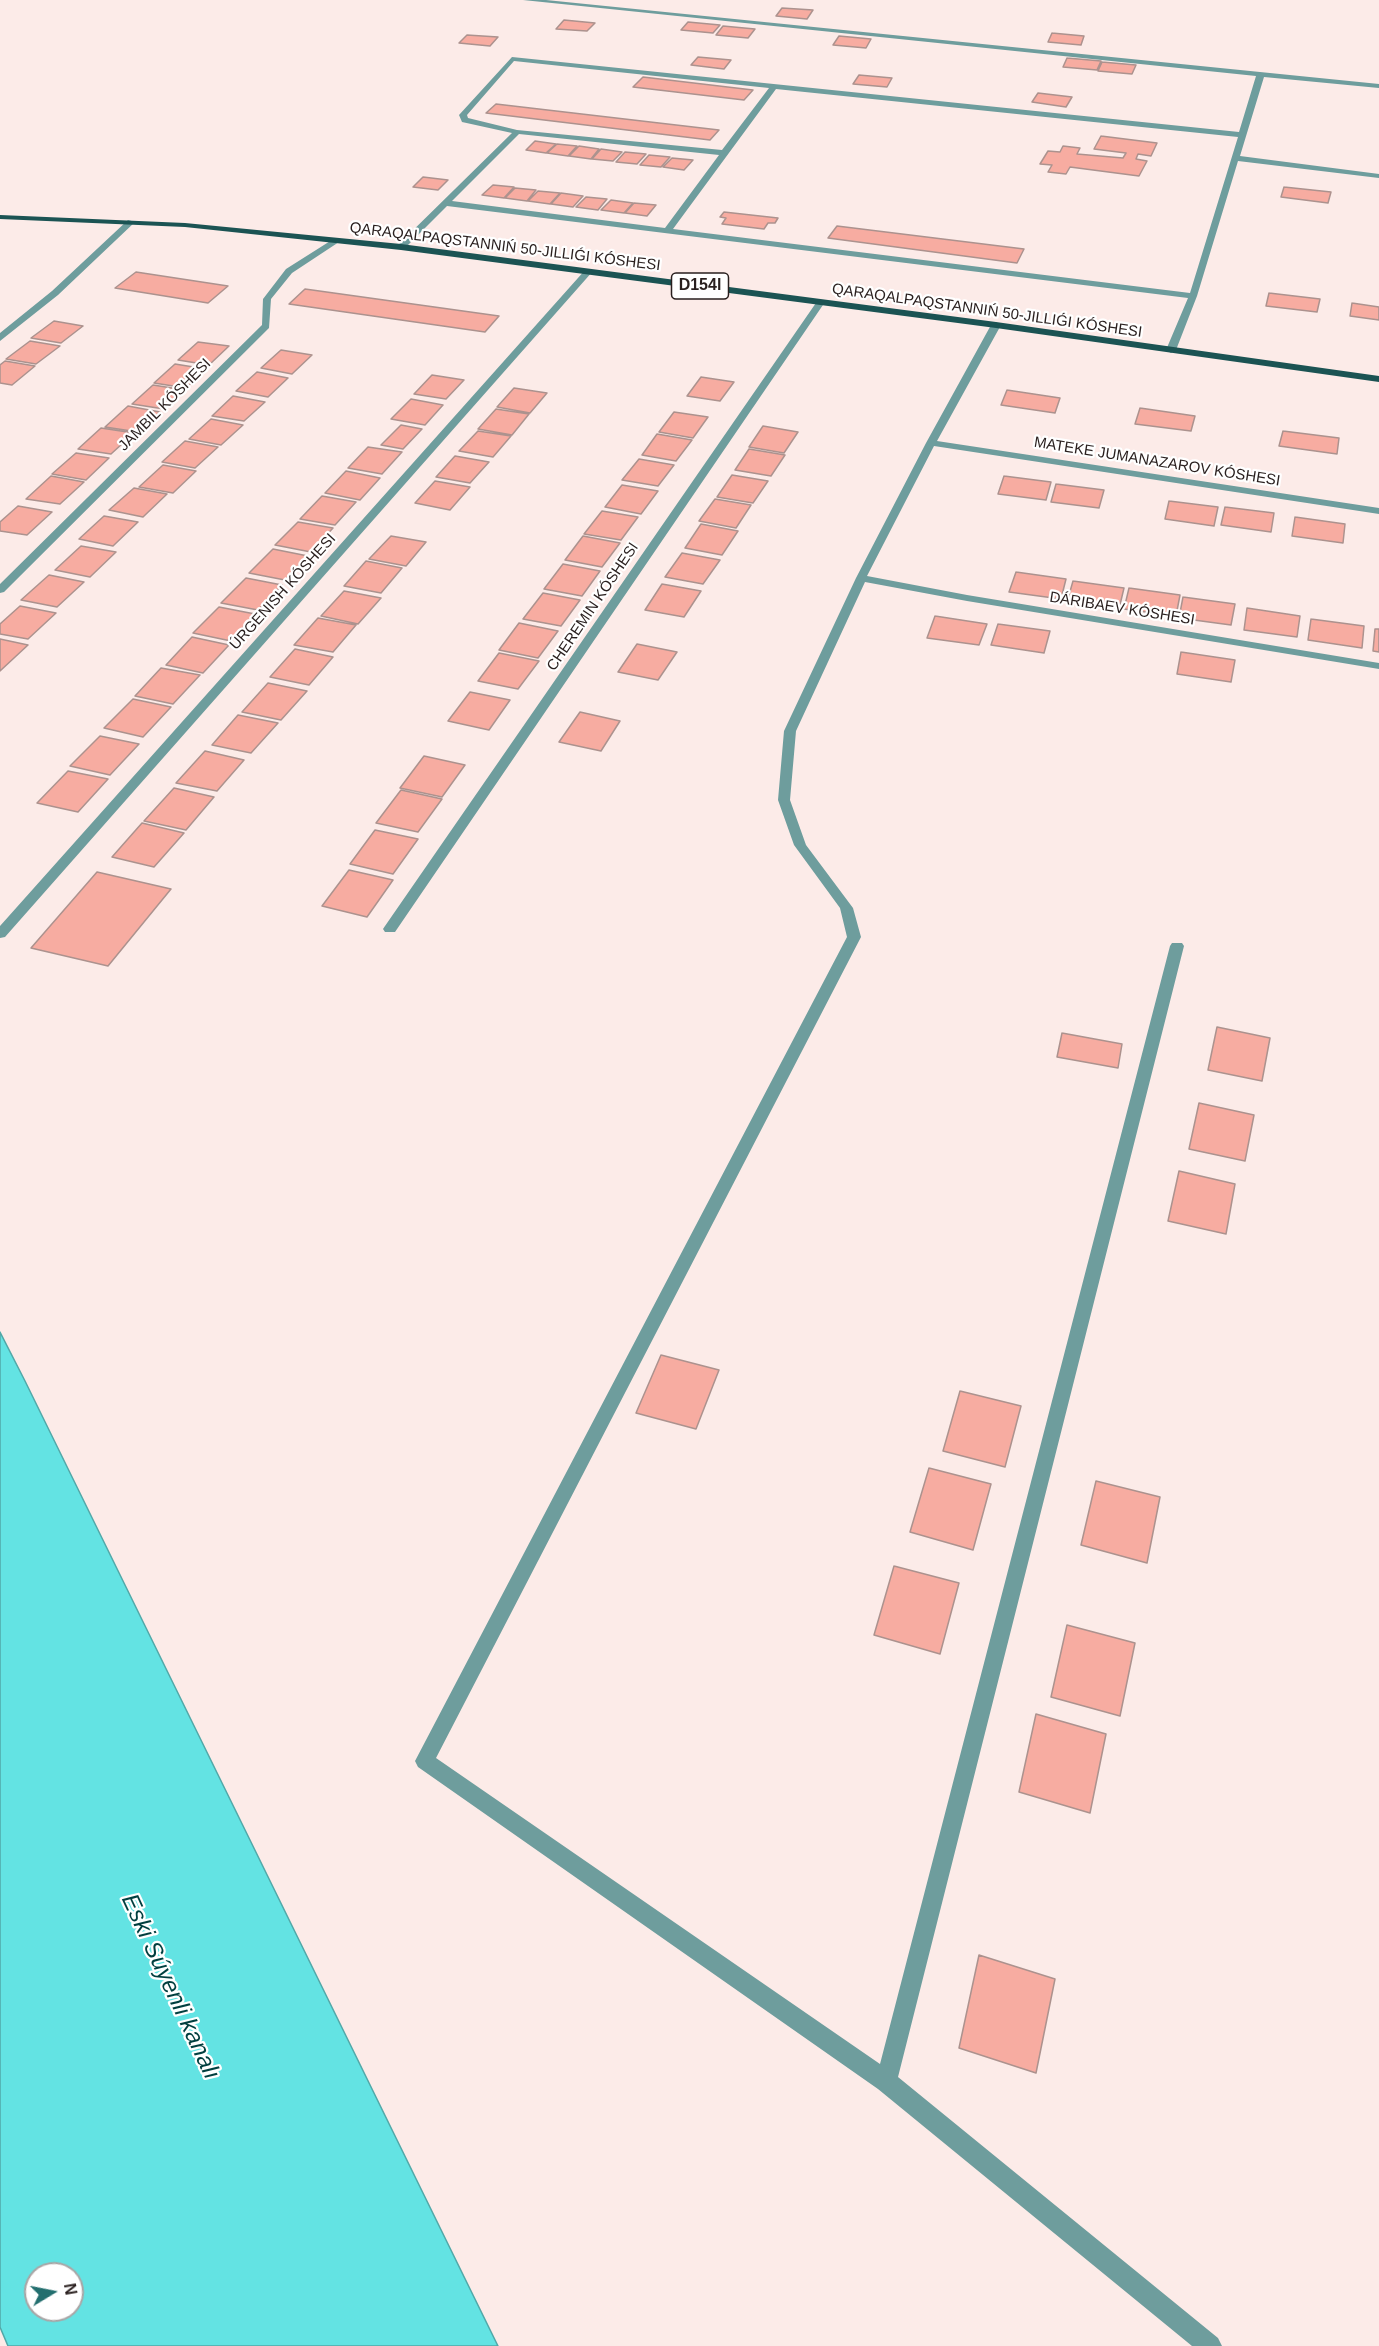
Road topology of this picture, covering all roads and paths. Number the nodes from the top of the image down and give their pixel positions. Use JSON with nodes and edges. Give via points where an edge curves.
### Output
{"nodes":[{"id":1,"x":526,"y":0,"type":"edge"},
{"id":2,"x":1262,"y":73,"type":"junction"},
{"id":3,"x":774,"y":86,"type":"junction"},
{"id":4,"x":1379,"y":86,"type":"edge"},
{"id":5,"x":517,"y":132,"type":"junction"},
{"id":6,"x":1243,"y":135,"type":"junction"},
{"id":7,"x":725,"y":153,"type":"junction"},
{"id":8,"x":1236,"y":158,"type":"junction"},
{"id":9,"x":1379,"y":176,"type":"edge"},
{"id":10,"x":446,"y":203,"type":"junction"},
{"id":11,"x":0,"y":218,"type":"edge"},
{"id":12,"x":131,"y":222,"type":"junction"},
{"id":13,"x":667,"y":231,"type":"junction"},
{"id":14,"x":338,"y":240,"type":"junction"},
{"id":15,"x":401,"y":247,"type":"junction"},
{"id":16,"x":589,"y":271,"type":"junction"},
{"id":17,"x":1193,"y":297,"type":"junction"},
{"id":18,"x":821,"y":302,"type":"junction"},
{"id":19,"x":996,"y":325,"type":"junction"},
{"id":20,"x":0,"y":338,"type":"edge"},
{"id":21,"x":1170,"y":350,"type":"junction"},
{"id":22,"x":1379,"y":379,"type":"edge"},
{"id":23,"x":931,"y":443,"type":"junction"},
{"id":24,"x":1379,"y":511,"type":"edge"},
{"id":25,"x":861,"y":578,"type":"junction"},
{"id":26,"x":0,"y":590,"type":"edge"},
{"id":27,"x":1379,"y":666,"type":"edge"},
{"id":28,"x":390,"y":929,"type":"dead end"},
{"id":29,"x":0,"y":933,"type":"edge"},
{"id":30,"x":1177,"y":946,"type":"dead end"},
{"id":31,"x":886,"y":2081,"type":"junction"},
{"id":32,"x":1210,"y":2346,"type":"edge"}],
"edges":[{"from":1,"to":2,"type":"street"},
{"from":2,"to":4,"type":"street"},
{"from":2,"to":6,"type":"street"},
{"from":3,"to":5,"type":"street","via":[[512,59],[463,115],[465,120]]},
{"from":3,"to":6,"type":"street"},
{"from":3,"to":7,"type":"street"},
{"from":5,"to":7,"type":"street"},
{"from":5,"to":10,"type":"street"},
{"from":6,"to":8,"type":"street"},
{"from":7,"to":13,"type":"street"},
{"from":8,"to":9,"type":"street"},
{"from":8,"to":17,"type":"street"},
{"from":10,"to":13,"type":"street"},
{"from":10,"to":15,"type":"street"},
{"from":11,"to":12,"type":"main road","number":"D154l"},
{"from":12,"to":14,"type":"main road","number":"D154l"},
{"from":12,"to":20,"type":"street"},
{"from":13,"to":17,"type":"street"},
{"from":14,"to":15,"type":"main road","number":"D154l"},
{"from":14,"to":26,"type":"street","via":[[289,271],[267,299],[266,326]]},
{"from":15,"to":16,"type":"main road","number":"D154l"},
{"from":16,"to":18,"type":"main road","number":"D154l"},
{"from":16,"to":29,"type":"street","name":"ÚRGENISH KÓSHESI"},
{"from":17,"to":21,"type":"street"},
{"from":18,"to":19,"type":"main road","number":"D154l"},
{"from":18,"to":28,"type":"street","name":"CHEREMIN KÓSHESI"},
{"from":19,"to":21,"type":"main road","number":"D154l"},
{"from":19,"to":23,"type":"street"},
{"from":21,"to":22,"type":"main road","number":"D154l"},
{"from":23,"to":24,"type":"street","name":"MATEKE JUMANAZAROV KÓSHESI"},
{"from":23,"to":25,"type":"street"},
{"from":25,"to":27,"type":"street","name":"DÁRIBAEV KÓSHESI"},
{"from":25,"to":31,"type":"street","via":[[790,730],[784,800],[800,845],[846,908],[854,937],[425,1761]]},
{"from":30,"to":31,"type":"street"},
{"from":31,"to":32,"type":"street"}]}
